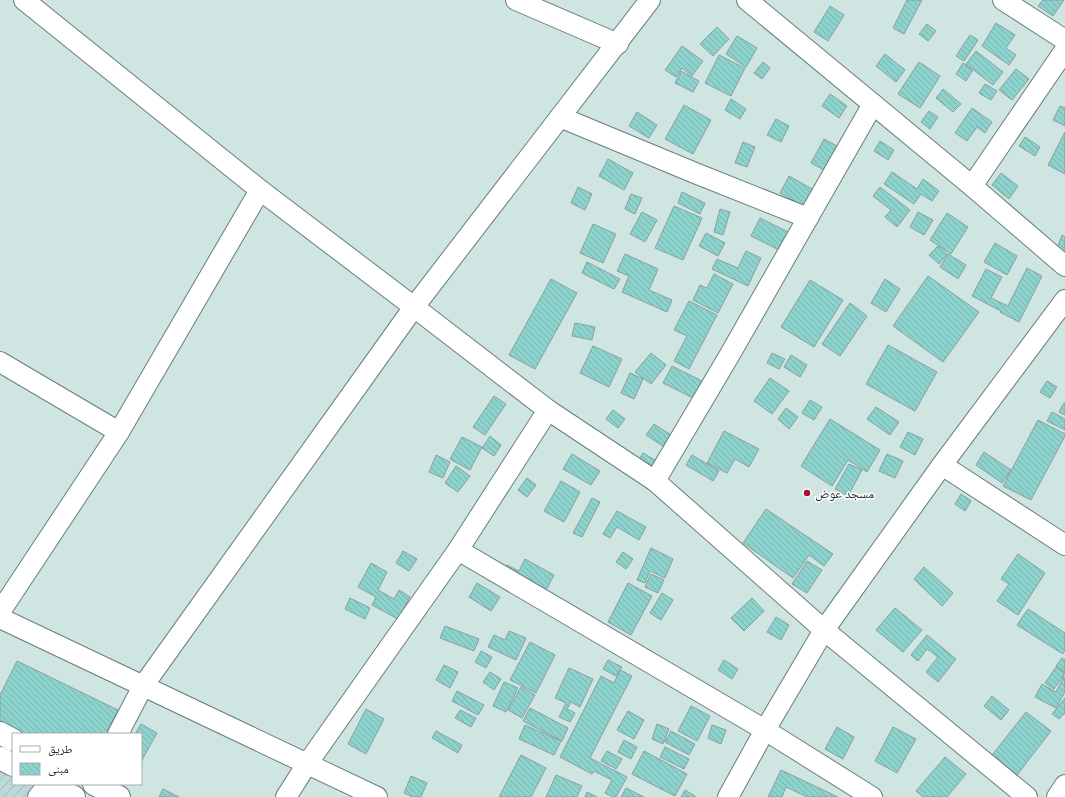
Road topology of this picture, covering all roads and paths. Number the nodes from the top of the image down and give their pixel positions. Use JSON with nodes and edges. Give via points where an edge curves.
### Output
{"nodes":[{"id":1,"x":24,"y":0,"type":"edge"},
{"id":2,"x":516,"y":0,"type":"edge"},
{"id":3,"x":650,"y":0,"type":"edge"},
{"id":4,"x":747,"y":0,"type":"edge"},
{"id":5,"x":1003,"y":0,"type":"edge"},
{"id":6,"x":1065,"y":40,"type":"edge"},
{"id":7,"x":618,"y":44,"type":"junction"},
{"id":8,"x":1065,"y":50,"type":"edge"},
{"id":9,"x":873,"y":104,"type":"junction"},
{"id":10,"x":560,"y":117,"type":"junction"},
{"id":11,"x":972,"y":186,"type":"junction"},
{"id":12,"x":260,"y":190,"type":"junction"},
{"id":13,"x":808,"y":218,"type":"junction"},
{"id":14,"x":1065,"y":266,"type":"edge"},
{"id":15,"x":1065,"y":300,"type":"edge"},
{"id":16,"x":414,"y":307,"type":"junction"},
{"id":17,"x":0,"y":362,"type":"edge"},
{"id":18,"x":548,"y":410,"type":"junction"},
{"id":19,"x":118,"y":432,"type":"junction"},
{"id":20,"x":942,"y":465,"type":"junction"},
{"id":21,"x":655,"y":481,"type":"junction"},
{"id":22,"x":1065,"y":545,"type":"edge"},
{"id":23,"x":458,"y":550,"type":"junction"},
{"id":24,"x":0,"y":612,"type":"edge"},
{"id":25,"x":0,"y":618,"type":"edge"},
{"id":26,"x":824,"y":630,"type":"junction"},
{"id":27,"x":144,"y":686,"type":"junction"},
{"id":28,"x":765,"y":730,"type":"junction"},
{"id":29,"x":0,"y":733,"type":"edge"},
{"id":30,"x":119,"y":733,"type":"edge"},
{"id":31,"x":12,"y":739,"type":"edge"},
{"id":32,"x":0,"y":758,"type":"edge"},
{"id":33,"x":12,"y":764,"type":"edge"},
{"id":34,"x":308,"y":764,"type":"junction"},
{"id":35,"x":48,"y":785,"type":"edge"},
{"id":36,"x":51,"y":785,"type":"edge"},
{"id":37,"x":96,"y":785,"type":"edge"},
{"id":38,"x":1065,"y":785,"type":"edge"},
{"id":39,"x":38,"y":797,"type":"edge"},
{"id":40,"x":74,"y":797,"type":"edge"},
{"id":41,"x":120,"y":797,"type":"edge"},
{"id":42,"x":286,"y":797,"type":"edge"},
{"id":43,"x":377,"y":797,"type":"edge"},
{"id":44,"x":728,"y":797,"type":"edge"},
{"id":45,"x":872,"y":797,"type":"edge"},
{"id":46,"x":1027,"y":797,"type":"edge"},
{"id":47,"x":1057,"y":797,"type":"edge"}],
"edges":[{"from":1,"to":12,"type":"street"},
{"from":2,"to":7,"type":"street"},
{"from":3,"to":7,"type":"street"},
{"from":4,"to":9,"type":"street"},
{"from":5,"to":6,"type":"street"},
{"from":7,"to":10,"type":"street"},
{"from":8,"to":11,"type":"street"},
{"from":9,"to":11,"type":"street"},
{"from":9,"to":13,"type":"street"},
{"from":10,"to":13,"type":"street"},
{"from":10,"to":16,"type":"street"},
{"from":11,"to":14,"type":"street"},
{"from":12,"to":16,"type":"street"},
{"from":12,"to":19,"type":"street"},
{"from":13,"to":21,"type":"street"},
{"from":15,"to":20,"type":"street"},
{"from":16,"to":18,"type":"street"},
{"from":16,"to":27,"type":"street"},
{"from":17,"to":19,"type":"street"},
{"from":18,"to":21,"type":"street"},
{"from":18,"to":23,"type":"street"},
{"from":19,"to":24,"type":"street"},
{"from":20,"to":22,"type":"street"},
{"from":20,"to":26,"type":"street"},
{"from":21,"to":26,"type":"street"},
{"from":23,"to":28,"type":"street"},
{"from":23,"to":34,"type":"street"},
{"from":25,"to":27,"type":"street"},
{"from":26,"to":28,"type":"street"},
{"from":26,"to":46,"type":"street"},
{"from":27,"to":30,"type":"street"},
{"from":27,"to":34,"type":"street"},
{"from":28,"to":44,"type":"street"},
{"from":28,"to":45,"type":"street"},
{"from":29,"to":31,"type":"main road"},
{"from":32,"to":33,"type":"main road"},
{"from":34,"to":42,"type":"street"},
{"from":34,"to":43,"type":"street"},
{"from":35,"to":39,"type":"street"},
{"from":36,"to":40,"type":"main road"},
{"from":37,"to":41,"type":"main road"},
{"from":38,"to":47,"type":"street"}]}
